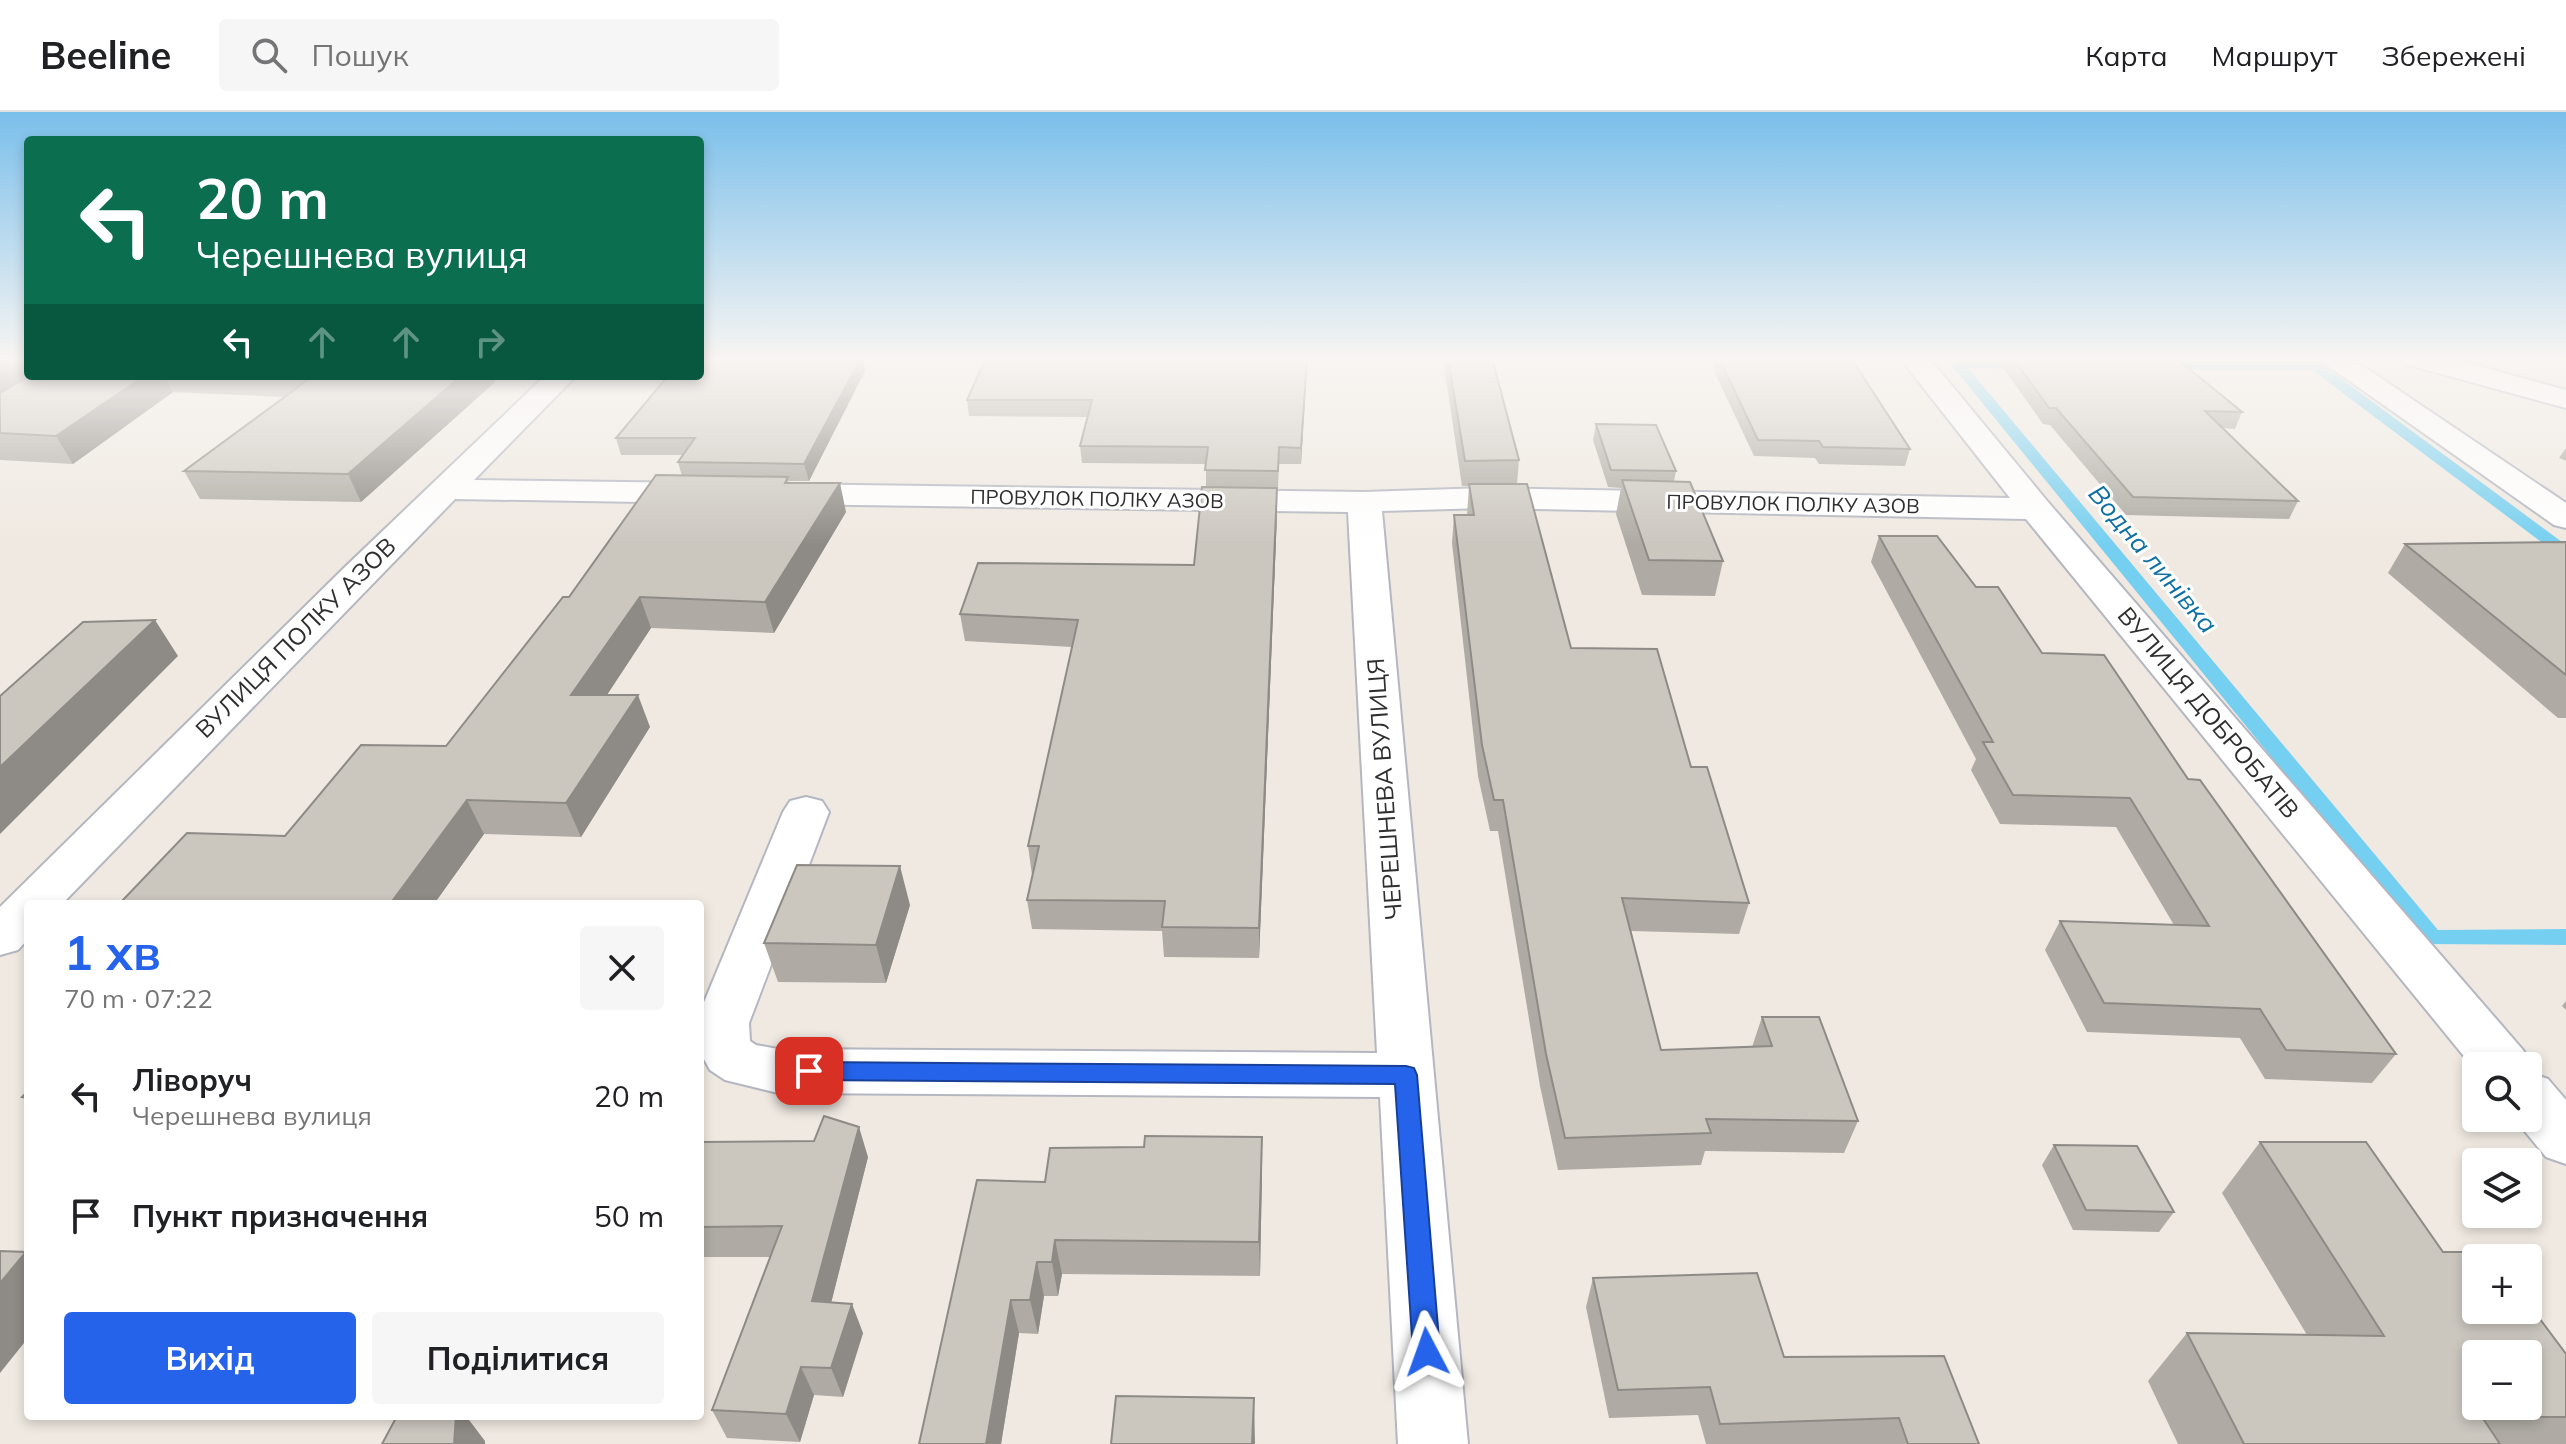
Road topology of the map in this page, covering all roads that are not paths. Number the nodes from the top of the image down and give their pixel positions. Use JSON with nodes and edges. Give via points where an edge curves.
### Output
{"nodes":[{"id":1,"x":517,"y":420,"type":"edge"},
{"id":2,"x":1964,"y":420,"type":"edge"},
{"id":3,"x":2422,"y":420,"type":"edge"},
{"id":4,"x":446,"y":489,"type":"junction"},
{"id":5,"x":1364,"y":502,"type":"junction"},
{"id":6,"x":2036,"y":509,"type":"junction"},
{"id":7,"x":2566,"y":518,"type":"edge"},
{"id":8,"x":806,"y":812,"type":"dead end"},
{"id":9,"x":37,"y":900,"type":"edge"},
{"id":10,"x":24,"y":913,"type":"edge"},
{"id":11,"x":0,"y":937,"type":"edge"},
{"id":12,"x":2492,"y":1052,"type":"edge"},
{"id":13,"x":1406,"y":1075,"type":"junction"},
{"id":14,"x":2542,"y":1112,"type":"edge"},
{"id":15,"x":2566,"y":1140,"type":"edge"},
{"id":16,"x":1433,"y":1444,"type":"edge"}],
"edges":[{"from":1,"to":4,"type":"street","name":"ВУЛИЦЯ ПОЛКУ АЗОВ"},
{"from":2,"to":6,"type":"street","name":"ВУЛИЦЯ ДОБРОБАТІВ"},
{"from":3,"to":7,"type":"street"},
{"from":4,"to":5,"type":"street","name":"ПРОВУЛОК ПОЛКУ АЗОВ"},
{"from":4,"to":9,"type":"street","name":"ВУЛИЦЯ ПОЛКУ АЗОВ"},
{"from":5,"to":6,"type":"street","name":"ПРОВУЛОК ПОЛКУ АЗОВ","via":[[1485,498]]},
{"from":5,"to":13,"type":"street","name":"ЧЕРЕШНЕВА ВУЛИЦЯ"},
{"from":6,"to":12,"type":"street","name":"ВУЛИЦЯ ДОБРОБАТІВ"},
{"from":8,"to":13,"type":"street","via":[[722,1023],[720,1042],[730,1059],[778,1071]]},
{"from":10,"to":11,"type":"street"},
{"from":13,"to":16,"type":"street","name":"ЧЕРЕШНЕВА ВУЛИЦЯ"},
{"from":14,"to":15,"type":"street"}]}
